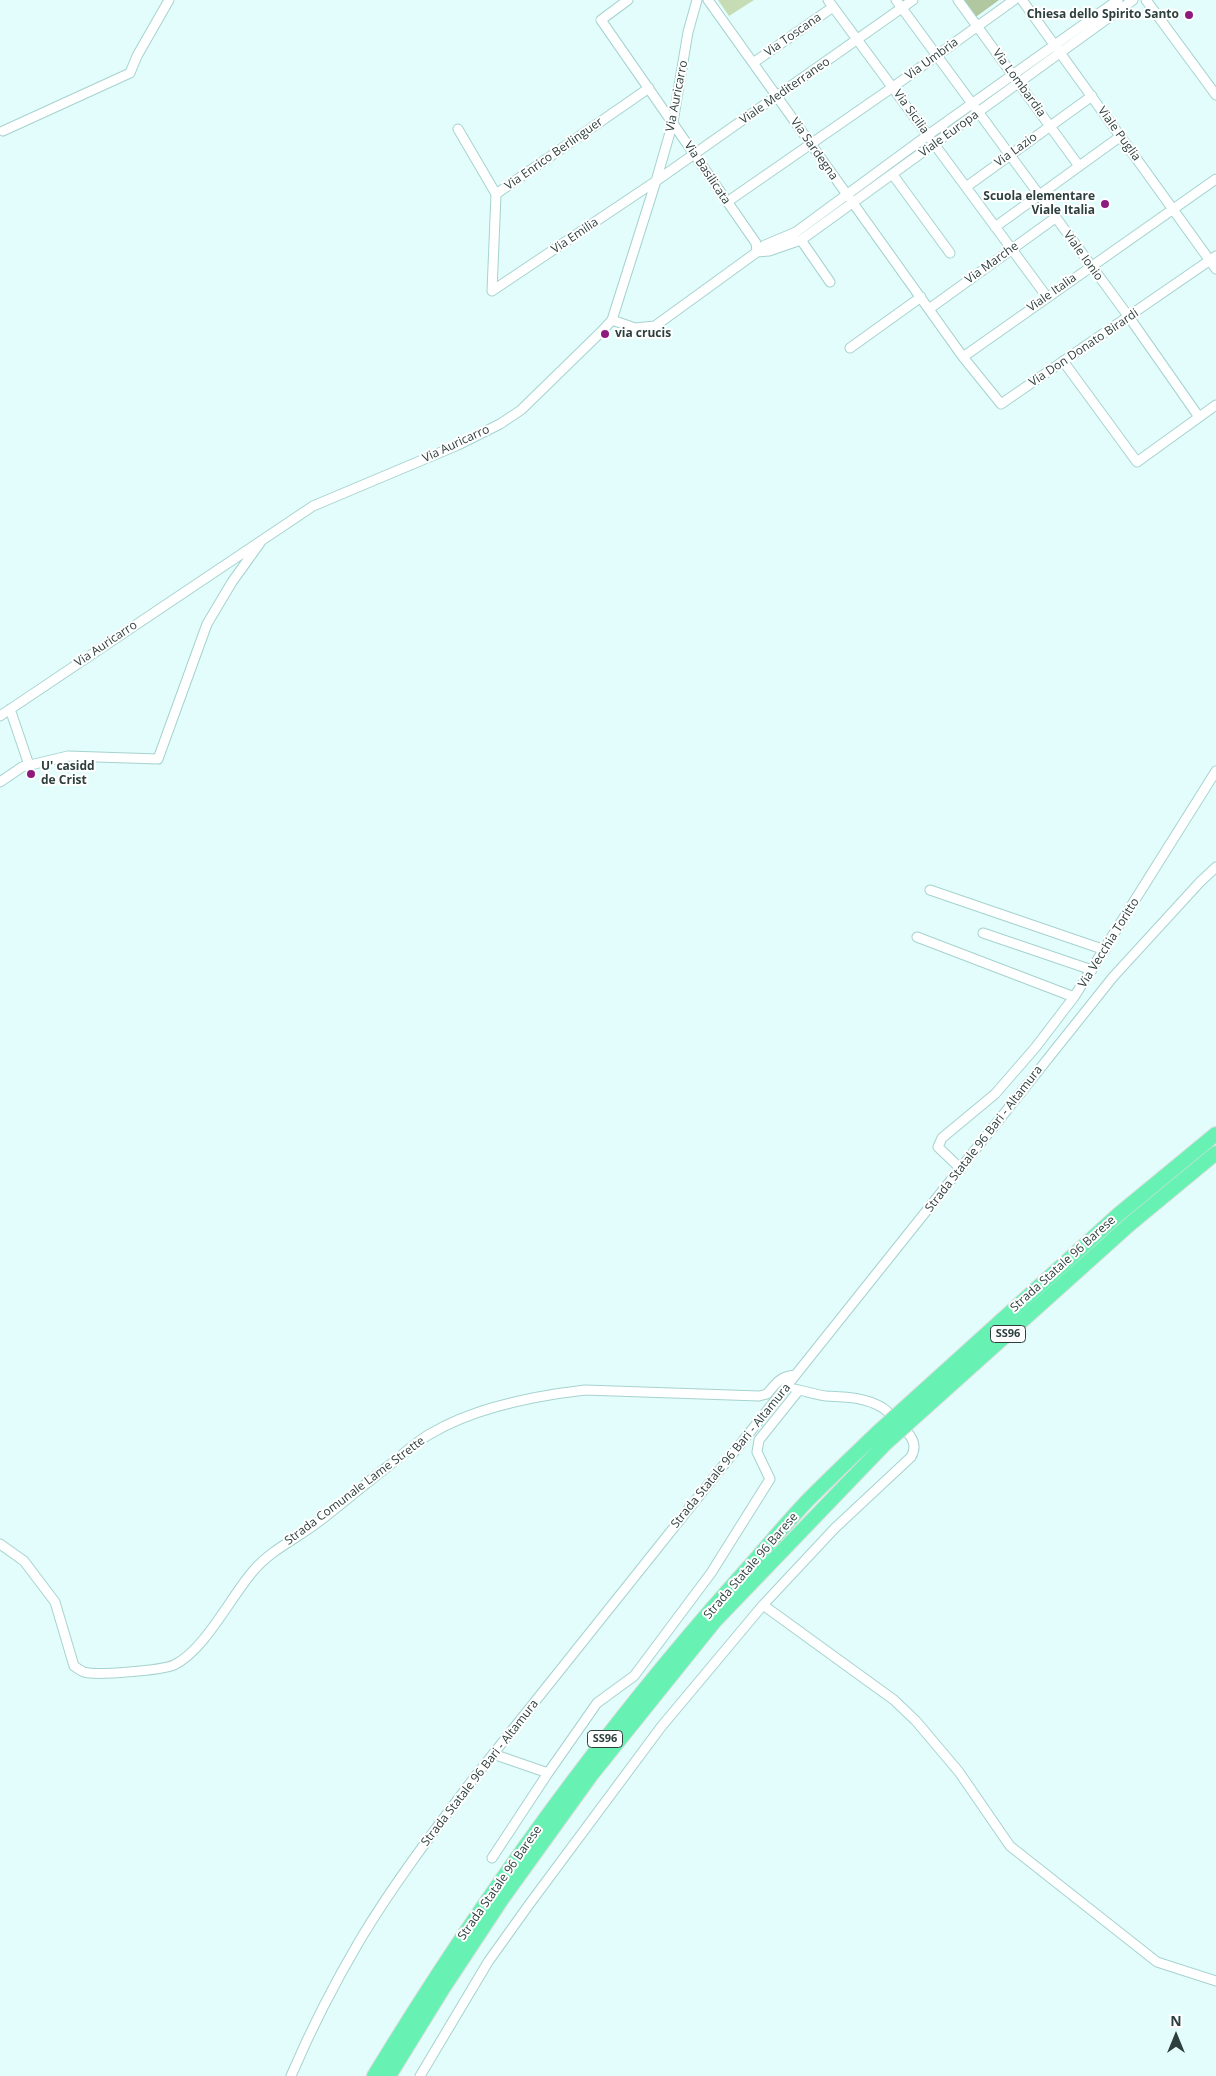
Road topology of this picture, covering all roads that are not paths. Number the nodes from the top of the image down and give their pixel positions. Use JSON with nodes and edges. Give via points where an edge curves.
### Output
{"nodes":[{"id":1,"x":169,"y":0,"type":"edge"},
{"id":2,"x":628,"y":0,"type":"edge"},
{"id":3,"x":697,"y":0,"type":"edge"},
{"id":4,"x":708,"y":0,"type":"edge"},
{"id":5,"x":896,"y":0,"type":"edge"},
{"id":6,"x":913,"y":0,"type":"edge"},
{"id":7,"x":958,"y":0,"type":"edge"},
{"id":8,"x":1014,"y":0,"type":"edge"},
{"id":9,"x":1022,"y":0,"type":"edge"},
{"id":10,"x":1118,"y":0,"type":"edge"},
{"id":11,"x":1133,"y":0,"type":"edge"},
{"id":12,"x":1146,"y":0,"type":"edge"},
{"id":13,"x":831,"y":4,"type":"edge"},
{"id":14,"x":902,"y":8,"type":"junction"},
{"id":15,"x":977,"y":26,"type":"junction"},
{"id":16,"x":858,"y":39,"type":"junction"},
{"id":17,"x":1058,"y":49,"type":"junction"},
{"id":18,"x":937,"y":56,"type":"junction"},
{"id":19,"x":753,"y":63,"type":"junction"},
{"id":20,"x":1013,"y":76,"type":"junction"},
{"id":21,"x":1019,"y":84,"type":"junction"},
{"id":22,"x":893,"y":87,"type":"junction"},
{"id":23,"x":649,"y":88,"type":"junction"},
{"id":24,"x":1216,"y":95,"type":"edge"},
{"id":25,"x":777,"y":96,"type":"junction"},
{"id":26,"x":1092,"y":96,"type":"junction"},
{"id":27,"x":972,"y":104,"type":"junction"},
{"id":28,"x":979,"y":113,"type":"junction"},
{"id":29,"x":673,"y":122,"type":"junction"},
{"id":30,"x":1050,"y":126,"type":"junction"},
{"id":31,"x":458,"y":129,"type":"dead end"},
{"id":32,"x":3,"y":131,"type":"dead end"},
{"id":33,"x":928,"y":135,"type":"junction"},
{"id":34,"x":1121,"y":136,"type":"junction"},
{"id":35,"x":812,"y":144,"type":"junction"},
{"id":36,"x":935,"y":145,"type":"junction"},
{"id":37,"x":694,"y":155,"type":"junction"},
{"id":38,"x":1009,"y":155,"type":"junction"},
{"id":39,"x":1079,"y":166,"type":"junction"},
{"id":40,"x":893,"y":175,"type":"junction"},
{"id":41,"x":1216,"y":179,"type":"edge"},
{"id":42,"x":656,"y":181,"type":"junction"},
{"id":43,"x":966,"y":186,"type":"junction"},
{"id":44,"x":496,"y":194,"type":"junction"},
{"id":45,"x":846,"y":194,"type":"junction"},
{"id":46,"x":1038,"y":195,"type":"junction"},
{"id":47,"x":727,"y":202,"type":"junction"},
{"id":48,"x":853,"y":204,"type":"junction"},
{"id":49,"x":1173,"y":208,"type":"junction"},
{"id":50,"x":1055,"y":218,"type":"junction"},
{"id":51,"x":996,"y":227,"type":"junction"},
{"id":52,"x":801,"y":240,"type":"junction"},
{"id":53,"x":1012,"y":249,"type":"junction"},
{"id":54,"x":757,"y":252,"type":"junction"},
{"id":55,"x":950,"y":253,"type":"dead end"},
{"id":56,"x":1213,"y":258,"type":"edge"},
{"id":57,"x":1090,"y":266,"type":"junction"},
{"id":58,"x":1216,"y":269,"type":"edge"},
{"id":59,"x":830,"y":282,"type":"dead end"},
{"id":60,"x":921,"y":297,"type":"junction"},
{"id":61,"x":1047,"y":297,"type":"junction"},
{"id":62,"x":929,"y":309,"type":"junction"},
{"id":63,"x":1128,"y":317,"type":"junction"},
{"id":64,"x":612,"y":320,"type":"junction"},
{"id":65,"x":850,"y":348,"type":"dead end"},
{"id":66,"x":963,"y":357,"type":"junction"},
{"id":67,"x":1063,"y":362,"type":"junction"},
{"id":68,"x":1216,"y":405,"type":"edge"},
{"id":69,"x":1199,"y":417,"type":"junction"},
{"id":70,"x":263,"y":538,"type":"junction"},
{"id":71,"x":10,"y":709,"type":"junction"},
{"id":72,"x":0,"y":716,"type":"edge"},
{"id":73,"x":29,"y":765,"type":"junction"},
{"id":74,"x":1216,"y":771,"type":"edge"},
{"id":75,"x":0,"y":782,"type":"edge"},
{"id":76,"x":1216,"y":867,"type":"edge"},
{"id":77,"x":930,"y":890,"type":"dead end"},
{"id":78,"x":983,"y":932,"type":"dead end"},
{"id":79,"x":916,"y":937,"type":"dead end"},
{"id":80,"x":1105,"y":950,"type":"junction"},
{"id":81,"x":1092,"y":970,"type":"junction"},
{"id":82,"x":1074,"y":997,"type":"junction"},
{"id":83,"x":1216,"y":1134,"type":"edge"},
{"id":84,"x":1216,"y":1153,"type":"edge"},
{"id":85,"x":961,"y":1168,"type":"junction"},
{"id":86,"x":795,"y":1375,"type":"junction"},
{"id":87,"x":789,"y":1384,"type":"junction"},
{"id":88,"x":799,"y":1390,"type":"junction"},
{"id":89,"x":881,"y":1438,"type":"junction"},
{"id":90,"x":0,"y":1544,"type":"edge"},
{"id":91,"x":763,"y":1605,"type":"junction"},
{"id":92,"x":493,"y":1754,"type":"junction"},
{"id":93,"x":548,"y":1773,"type":"junction"},
{"id":94,"x":492,"y":1858,"type":"dead end"},
{"id":95,"x":1216,"y":1981,"type":"edge"},
{"id":96,"x":291,"y":2076,"type":"edge"},
{"id":97,"x":374,"y":2076,"type":"edge"},
{"id":98,"x":389,"y":2076,"type":"edge"},
{"id":99,"x":420,"y":2076,"type":"edge"}],
"edges":[{"from":1,"to":32,"type":"street","via":[[130,73]]},
{"from":2,"to":23,"type":"street","name":"Via Basilicata","via":[[601,20]]},
{"from":3,"to":29,"type":"street","name":"Via Auricarro","via":[[688,32]]},
{"from":4,"to":19,"type":"street","name":"Via Sardegna"},
{"from":5,"to":14,"type":"street","name":"Viale Ionio"},
{"from":6,"to":14,"type":"street","name":"Viale Mediterraneo"},
{"from":7,"to":15,"type":"street","name":"Via Lombardia"},
{"from":8,"to":15,"type":"street","name":"Via Umbria"},
{"from":9,"to":17,"type":"street","name":"Viale Puglia"},
{"from":10,"to":17,"type":"street","name":"Viale Europa"},
{"from":11,"to":17,"type":"street","name":"Viale Europa"},
{"from":12,"to":24,"type":"street"},
{"from":13,"to":16,"type":"street","name":"Via Sicilia"},
{"from":13,"to":19,"type":"street","name":"Via Toscana"},
{"from":14,"to":16,"type":"street","name":"Viale Mediterraneo"},
{"from":14,"to":18,"type":"street","name":"Viale Ionio"},
{"from":15,"to":18,"type":"street","name":"Via Umbria"},
{"from":15,"to":20,"type":"street","name":"Via Lombardia"},
{"from":16,"to":22,"type":"street","name":"Via Sicilia"},
{"from":16,"to":25,"type":"street","name":"Viale Mediterraneo"},
{"from":17,"to":20,"type":"street","name":"Viale Europa"},
{"from":17,"to":21,"type":"street","name":"Viale Europa"},
{"from":17,"to":26,"type":"street","name":"Viale Puglia"},
{"from":18,"to":22,"type":"street","name":"Via Umbria"},
{"from":18,"to":27,"type":"street","name":"Viale Ionio"},
{"from":19,"to":25,"type":"street","name":"Via Sardegna"},
{"from":20,"to":21,"type":"street","name":"Via Lombardia"},
{"from":20,"to":27,"type":"street","name":"Viale Europa"},
{"from":21,"to":28,"type":"street","name":"Viale Europa"},
{"from":21,"to":30,"type":"street","name":"Via Lombardia"},
{"from":22,"to":33,"type":"street","name":"Via Sicilia"},
{"from":22,"to":35,"type":"street","name":"Via Umbria"},
{"from":23,"to":29,"type":"street","name":"Via Basilicata"},
{"from":23,"to":44,"type":"street","name":"Via Enrico Berlinguer"},
{"from":25,"to":35,"type":"street","name":"Via Sardegna"},
{"from":25,"to":37,"type":"street","name":"Viale Mediterraneo"},
{"from":26,"to":30,"type":"street","name":"Via Lazio"},
{"from":26,"to":34,"type":"street","name":"Viale Puglia"},
{"from":27,"to":28,"type":"street","name":"Viale Ionio"},
{"from":27,"to":33,"type":"street","name":"Viale Europa"},
{"from":28,"to":36,"type":"street","name":"Viale Europa"},
{"from":28,"to":38,"type":"street","name":"Viale Ionio"},
{"from":29,"to":37,"type":"street","name":"Via Basilicata"},
{"from":29,"to":42,"type":"street","name":"Via Auricarro"},
{"from":30,"to":38,"type":"street","name":"Via Lazio"},
{"from":30,"to":39,"type":"street","name":"Via Lombardia"},
{"from":31,"to":44,"type":"street","name":"Via Enrico Berlinguer"},
{"from":33,"to":36,"type":"street","name":"Via Sicilia"},
{"from":33,"to":45,"type":"street","name":"Viale Europa"},
{"from":34,"to":39,"type":"street"},
{"from":34,"to":49,"type":"street","name":"Viale Puglia"},
{"from":35,"to":45,"type":"street","name":"Via Sardegna"},
{"from":35,"to":47,"type":"street","name":"Via Umbria"},
{"from":36,"to":40,"type":"street","name":"Viale Europa"},
{"from":36,"to":43,"type":"street","name":"Via Sicilia"},
{"from":37,"to":42,"type":"street","name":"Viale Mediterraneo"},
{"from":37,"to":47,"type":"street","name":"Via Basilicata"},
{"from":38,"to":43,"type":"street","name":"Via Lazio"},
{"from":38,"to":46,"type":"street","name":"Viale Ionio"},
{"from":39,"to":46,"type":"street"},
{"from":40,"to":48,"type":"street","name":"Viale Europa"},
{"from":40,"to":55,"type":"street"},
{"from":41,"to":49,"type":"street","name":"Viale Italia"},
{"from":42,"to":44,"type":"street","name":"Via Emilia","via":[[492,290]]},
{"from":42,"to":64,"type":"street","name":"Via Auricarro"},
{"from":43,"to":51,"type":"street","name":"Via Sicilia"},
{"from":45,"to":48,"type":"street","name":"Via Sardegna"},
{"from":45,"to":54,"type":"street","name":"Viale Europa","via":[[796,232],[764,245]]},
{"from":46,"to":50,"type":"street","name":"Viale Ionio"},
{"from":46,"to":51,"type":"street"},
{"from":47,"to":54,"type":"street","name":"Via Basilicata","via":[[756,243]]},
{"from":48,"to":52,"type":"street","name":"Viale Europa"},
{"from":48,"to":60,"type":"street","name":"Via Sardegna"},
{"from":49,"to":56,"type":"street","name":"Viale Puglia"},
{"from":49,"to":57,"type":"street","name":"Viale Italia"},
{"from":50,"to":53,"type":"street","name":"Via Marche"},
{"from":50,"to":57,"type":"street","name":"Viale Ionio"},
{"from":51,"to":53,"type":"street","name":"Via Sicilia"},
{"from":52,"to":54,"type":"street","name":"Viale Europa"},
{"from":52,"to":59,"type":"street"},
{"from":53,"to":61,"type":"street","name":"Via Sicilia"},
{"from":53,"to":62,"type":"street","name":"Via Marche"},
{"from":54,"to":64,"type":"street","name":"Viale Europa","via":[[655,326],[635,328]]},
{"from":56,"to":58,"type":"street","name":"Viale Puglia"},
{"from":56,"to":63,"type":"street","name":"Via Don Donato Birardi"},
{"from":57,"to":61,"type":"street","name":"Viale Italia"},
{"from":57,"to":63,"type":"street","name":"Viale Ionio"},
{"from":60,"to":62,"type":"street","name":"Via Sardegna"},
{"from":60,"to":65,"type":"street"},
{"from":61,"to":66,"type":"street","name":"Viale Italia"},
{"from":62,"to":66,"type":"street","name":"Via Sardegna"},
{"from":63,"to":67,"type":"street","name":"Via Don Donato Birardi"},
{"from":63,"to":69,"type":"street","name":"Viale Ionio"},
{"from":64,"to":70,"type":"street","name":"Via Auricarro","via":[[521,410],[500,424],[313,506]]},
{"from":66,"to":67,"type":"street","name":"Via Don Donato Birardi","via":[[1001,404]]},
{"from":67,"to":69,"type":"street","via":[[1138,462]]},
{"from":68,"to":69,"type":"street"},
{"from":70,"to":71,"type":"street","name":"Via Auricarro"},
{"from":70,"to":73,"type":"street","via":[[207,624],[158,759],[68,756]]},
{"from":71,"to":72,"type":"street","name":"Via Auricarro"},
{"from":71,"to":73,"type":"street"},
{"from":73,"to":75,"type":"street"},
{"from":74,"to":80,"type":"street","name":"Via Vecchia Toritto"},
{"from":76,"to":85,"type":"street","name":"Strada Statale 96 Bari - Altamura","via":[[1113,976]]},
{"from":77,"to":80,"type":"street"},
{"from":78,"to":81,"type":"street"},
{"from":79,"to":82,"type":"street","name":"Via Vecchia Toritto"},
{"from":80,"to":81,"type":"street","name":"Via Vecchia Toritto"},
{"from":81,"to":82,"type":"street","name":"Via Vecchia Toritto"},
{"from":82,"to":85,"type":"street","via":[[1036,1048],[995,1094],[942,1138],[938,1147]]},
{"from":83,"to":89,"type":"highway","name":"Strada Statale 96 Barese","number":"SS96","bridge":true,"via":[[1119,1214]]},
{"from":84,"to":89,"type":"highway","name":"Strada Statale 96 Barese","number":"SS96","bridge":true},
{"from":85,"to":86,"type":"street","name":"Strada Statale 96 Bari - Altamura"},
{"from":86,"to":87,"type":"street","name":"Strada Statale 96 Bari - Altamura"},
{"from":86,"to":90,"type":"street","name":"Strada Comunale Lame Strette","via":[[778,1380],[767,1394],[759,1396],[585,1390],[558,1393],[504,1404],[446,1426],[430,1434],[316,1524],[267,1557],[190,1653],[164,1669],[96,1673],[84,1672],[74,1666],[54,1602],[24,1561]]},
{"from":87,"to":88,"type":"street"},
{"from":87,"to":92,"type":"street","name":"Strada Statale 96 Bari - Altamura"},
{"from":88,"to":91,"type":"street","via":[[873,1402],[909,1434],[914,1451],[902,1467],[835,1528]]},
{"from":88,"to":93,"type":"street","via":[[759,1440],[757,1452],[770,1479],[711,1573],[634,1676],[597,1703]]},
{"from":89,"to":97,"type":"highway","name":"Strada Statale 96 Barese","number":"SS96","via":[[808,1500],[585,1763],[518,1854]]},
{"from":89,"to":98,"type":"highway","name":"Strada Statale 96 Barese","number":"SS96","via":[[714,1622],[598,1767],[502,1899]]},
{"from":91,"to":95,"type":"street","via":[[894,1700],[916,1721],[959,1772],[1010,1846],[1157,1962]]},
{"from":91,"to":99,"type":"street","via":[[661,1727],[528,1906],[488,1962]]},
{"from":92,"to":93,"type":"street"},
{"from":92,"to":96,"type":"street","name":"Strada Statale 96 Bari - Altamura","via":[[407,1868],[360,1940],[332,1989]]},
{"from":93,"to":94,"type":"street"}]}
